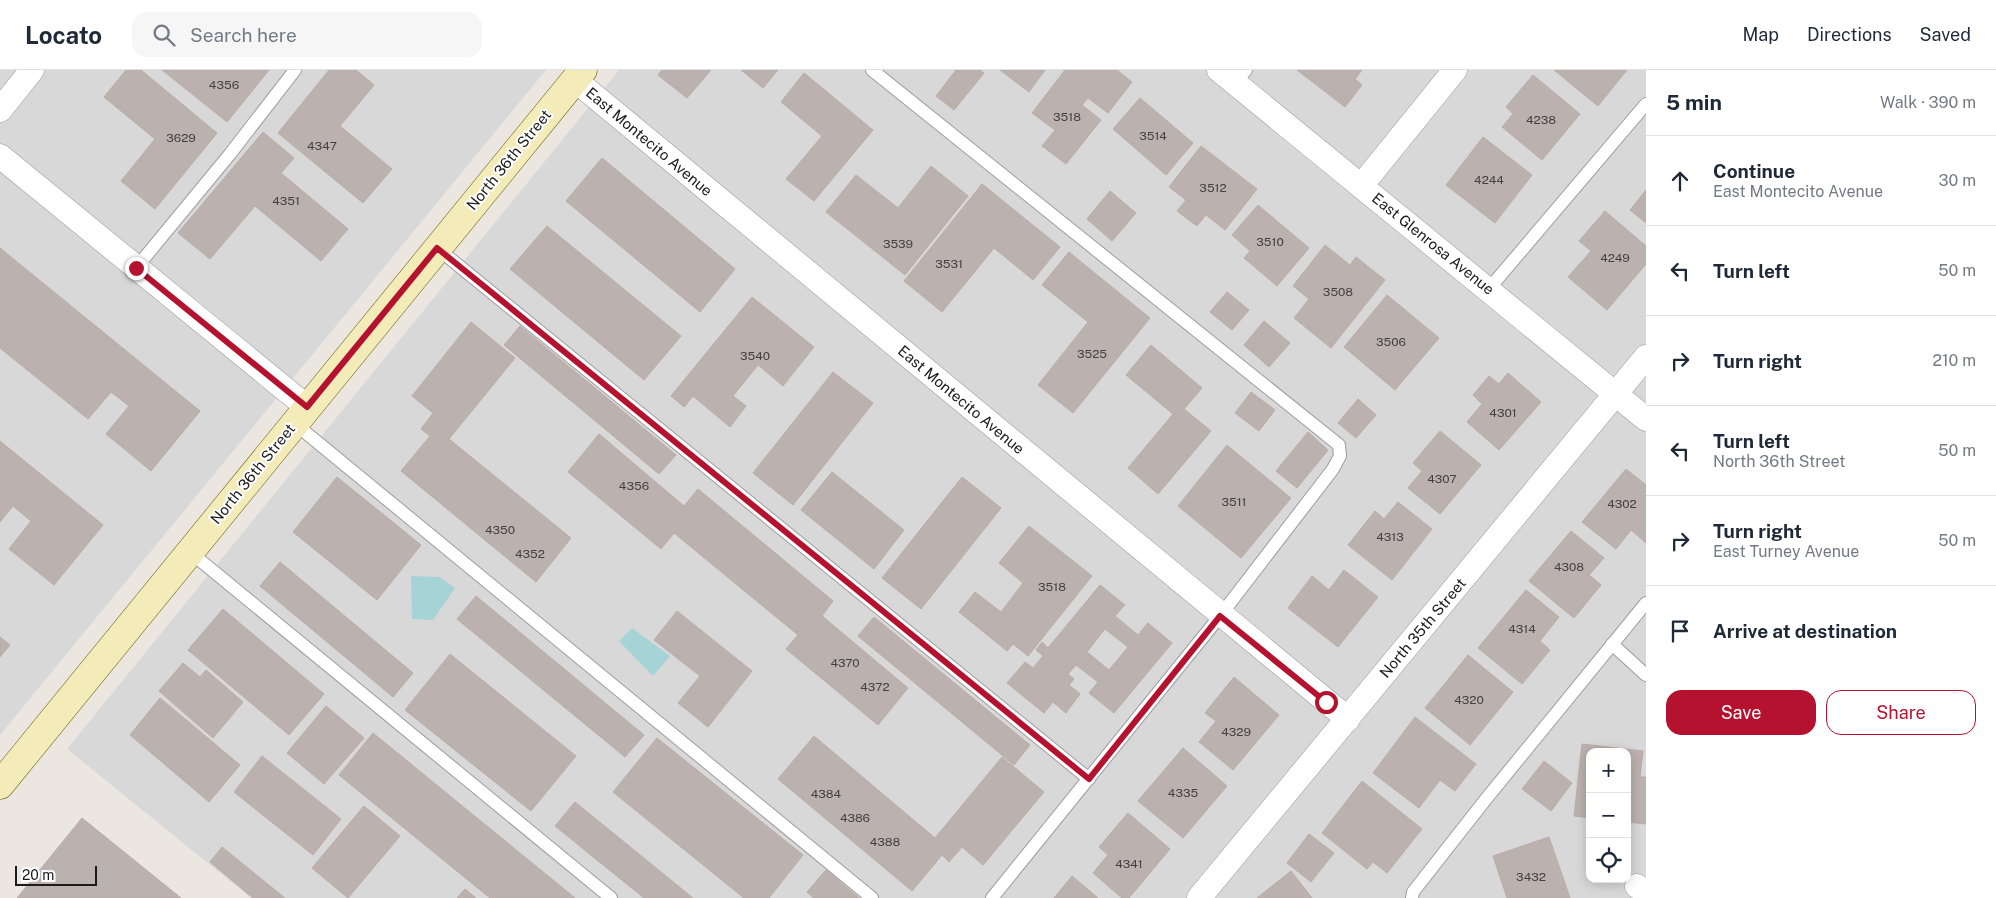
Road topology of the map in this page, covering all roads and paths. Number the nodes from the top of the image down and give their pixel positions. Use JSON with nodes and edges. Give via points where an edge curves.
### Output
{"nodes":[{"id":1,"x":32,"y":70,"type":"edge"},
{"id":2,"x":296,"y":70,"type":"edge"},
{"id":3,"x":872,"y":70,"type":"edge"},
{"id":4,"x":1455,"y":70,"type":"edge"},
{"id":5,"x":1234,"y":74,"type":"edge"},
{"id":6,"x":579,"y":75,"type":"edge"},
{"id":7,"x":1646,"y":104,"type":"edge"},
{"id":8,"x":0,"y":110,"type":"edge"},
{"id":9,"x":0,"y":156,"type":"edge"},
{"id":10,"x":1361,"y":186,"type":"junction"},
{"id":11,"x":437,"y":248,"type":"junction"},
{"id":12,"x":136,"y":268,"type":"junction"},
{"id":13,"x":1488,"y":290,"type":"junction"},
{"id":14,"x":1646,"y":357,"type":"edge"},
{"id":15,"x":1616,"y":394,"type":"junction"},
{"id":16,"x":301,"y":415,"type":"junction"},
{"id":17,"x":1646,"y":419,"type":"edge"},
{"id":18,"x":190,"y":552,"type":"junction"},
{"id":19,"x":1646,"y":604,"type":"edge"},
{"id":20,"x":1220,"y":616,"type":"junction"},
{"id":21,"x":1612,"y":644,"type":"junction"},
{"id":22,"x":1646,"y":675,"type":"edge"},
{"id":23,"x":1348,"y":720,"type":"junction"},
{"id":24,"x":1089,"y":779,"type":"junction"},
{"id":25,"x":0,"y":785,"type":"edge"},
{"id":26,"x":611,"y":898,"type":"edge"},
{"id":27,"x":872,"y":898,"type":"edge"},
{"id":28,"x":992,"y":898,"type":"edge"},
{"id":29,"x":1199,"y":898,"type":"edge"},
{"id":30,"x":1412,"y":898,"type":"edge"}],
"edges":[{"from":1,"to":8,"type":"street"},
{"from":2,"to":12,"type":"lane"},
{"from":3,"to":20,"type":"lane","via":[[1340,445],[1340,456],[1333,469]]},
{"from":4,"to":10,"type":"street"},
{"from":5,"to":10,"type":"street","name":"East Glenrosa Avenue"},
{"from":6,"to":11,"type":"main road","name":"North 36th Street"},
{"from":6,"to":20,"type":"street","name":"East Montecito Avenue"},
{"from":7,"to":13,"type":"lane"},
{"from":9,"to":12,"type":"street"},
{"from":10,"to":13,"type":"street","name":"East Glenrosa Avenue"},
{"from":11,"to":16,"type":"main road","name":"North 36th Street"},
{"from":11,"to":24,"type":"lane"},
{"from":12,"to":16,"type":"street"},
{"from":13,"to":15,"type":"street","name":"East Glenrosa Avenue"},
{"from":14,"to":15,"type":"street","name":"North 35th Street"},
{"from":15,"to":17,"type":"street","name":"East Glenrosa Avenue"},
{"from":15,"to":23,"type":"street","name":"North 35th Street"},
{"from":16,"to":18,"type":"main road","name":"North 36th Street"},
{"from":16,"to":27,"type":"lane"},
{"from":18,"to":25,"type":"main road","name":"North 36th Street"},
{"from":18,"to":26,"type":"lane"},
{"from":19,"to":21,"type":"lane"},
{"from":20,"to":23,"type":"street","name":"East Montecito Avenue"},
{"from":20,"to":24,"type":"lane"},
{"from":21,"to":22,"type":"lane"},
{"from":21,"to":30,"type":"lane","via":[[1480,806],[1413,892]]},
{"from":23,"to":29,"type":"street","name":"North 35th Street"},
{"from":24,"to":28,"type":"lane"}]}
